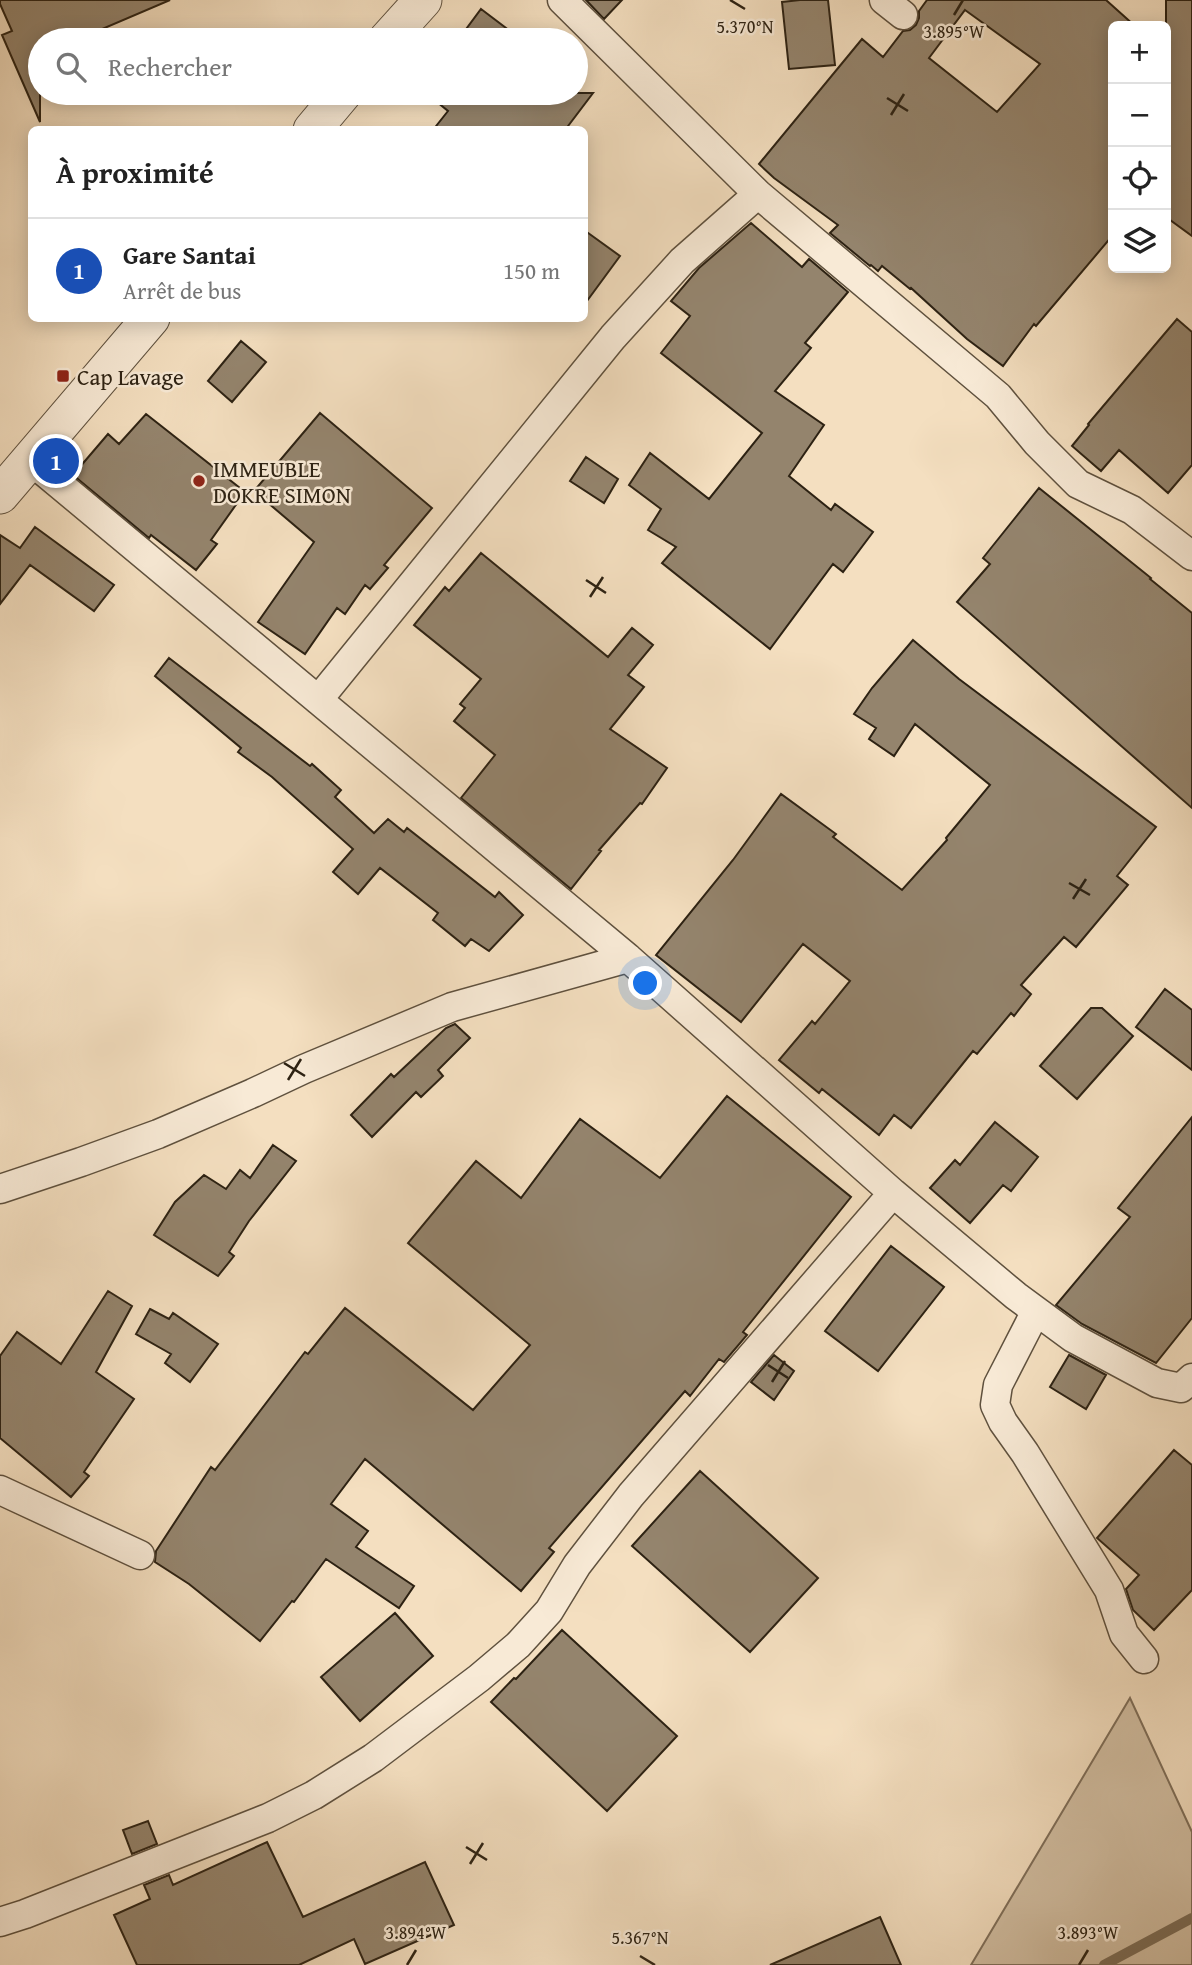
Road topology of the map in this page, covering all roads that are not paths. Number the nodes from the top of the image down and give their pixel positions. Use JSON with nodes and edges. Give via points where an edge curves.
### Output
{"nodes":[{"id":1,"x":423,"y":0,"type":"edge"},
{"id":2,"x":562,"y":0,"type":"edge"},
{"id":3,"x":398,"y":28,"type":"edge"},
{"id":4,"x":333,"y":105,"type":"edge"},
{"id":5,"x":315,"y":126,"type":"edge"},
{"id":6,"x":758,"y":194,"type":"junction"},
{"id":7,"x":148,"y":322,"type":"edge"},
{"id":8,"x":30,"y":460,"type":"junction"},
{"id":9,"x":0,"y":495,"type":"edge"},
{"id":10,"x":1192,"y":556,"type":"edge"},
{"id":11,"x":318,"y":700,"type":"junction"},
{"id":12,"x":628,"y":958,"type":"junction"},
{"id":13,"x":0,"y":1189,"type":"edge"},
{"id":14,"x":892,"y":1193,"type":"junction"},
{"id":15,"x":1036,"y":1311,"type":"junction"},
{"id":16,"x":1192,"y":1378,"type":"edge"},
{"id":17,"x":0,"y":1490,"type":"edge"},
{"id":18,"x":140,"y":1555,"type":"dead end"},
{"id":19,"x":1144,"y":1659,"type":"dead end"},
{"id":20,"x":0,"y":1922,"type":"edge"}],
"edges":[{"from":1,"to":3,"type":"street"},
{"from":2,"to":6,"type":"street"},
{"from":4,"to":5,"type":"street"},
{"from":6,"to":10,"type":"street","via":[[998,396],[1078,484],[1132,510]]},
{"from":6,"to":11,"type":"street","via":[[682,261],[613,337]]},
{"from":7,"to":8,"type":"street"},
{"from":8,"to":9,"type":"street"},
{"from":8,"to":11,"type":"street"},
{"from":11,"to":12,"type":"street"},
{"from":12,"to":13,"type":"street","via":[[452,1007],[158,1134]]},
{"from":12,"to":14,"type":"street"},
{"from":14,"to":15,"type":"street"},
{"from":14,"to":20,"type":"street","via":[[631,1495],[577,1565],[549,1611],[479,1678],[373,1758],[268,1818]]},
{"from":15,"to":16,"type":"street","via":[[1073,1338],[1157,1383],[1181,1388]]},
{"from":15,"to":19,"type":"street","via":[[998,1385],[995,1405],[1109,1590],[1124,1634]]},
{"from":17,"to":18,"type":"street"}]}
